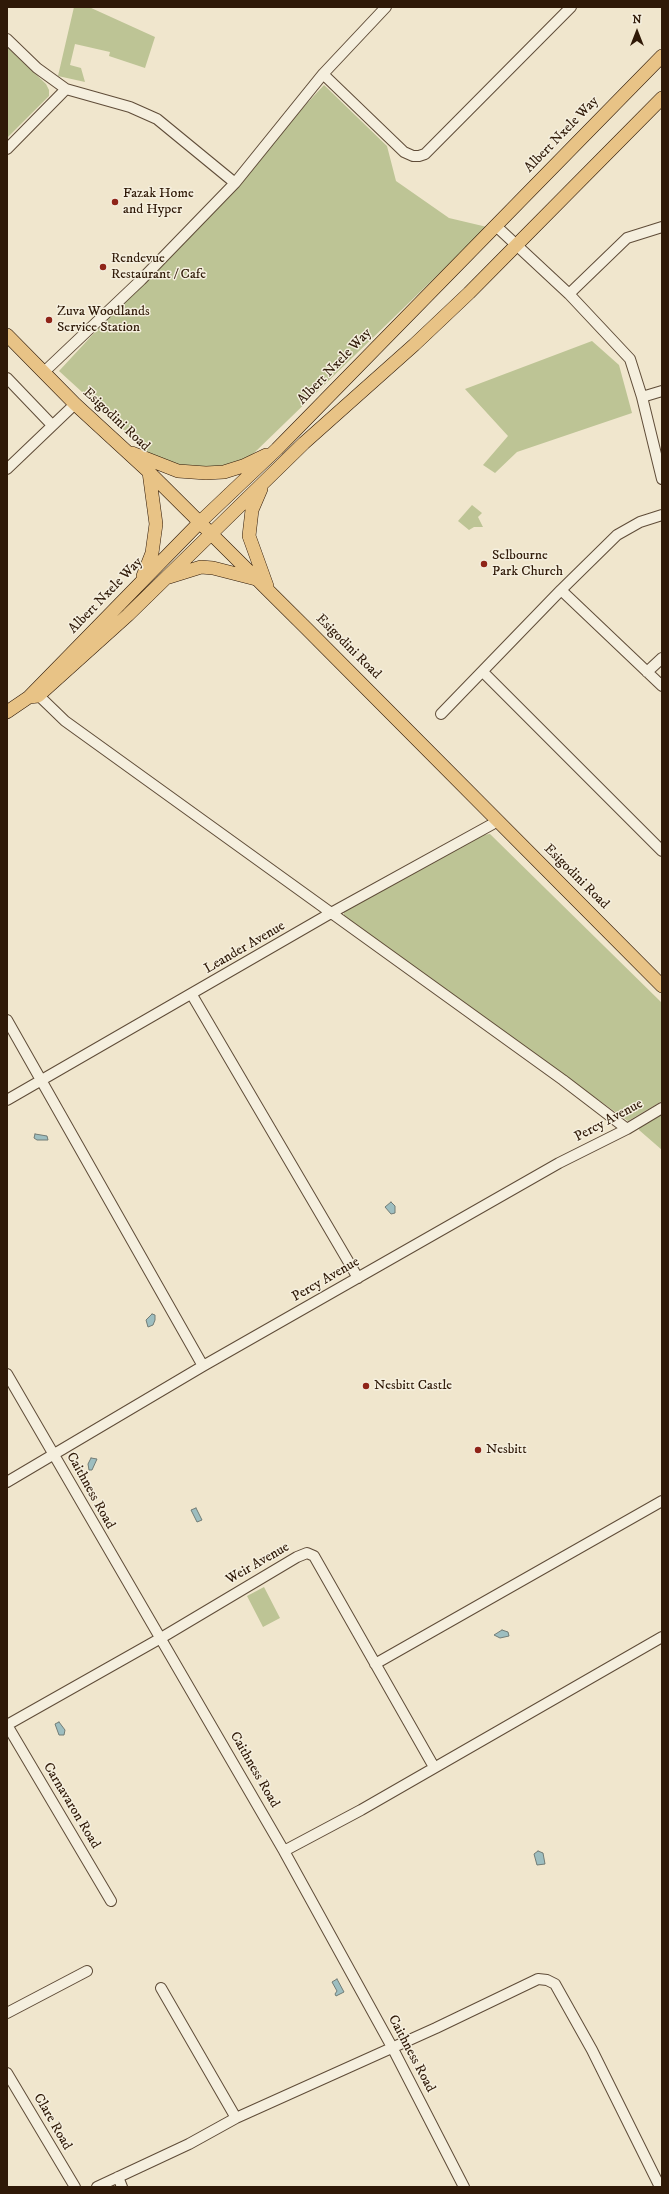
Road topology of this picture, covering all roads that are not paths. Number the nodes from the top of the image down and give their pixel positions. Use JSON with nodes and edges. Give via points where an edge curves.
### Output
{"nodes":[{"id":1,"x":386,"y":7,"type":"edge"},
{"id":2,"x":571,"y":7,"type":"edge"},
{"id":3,"x":7,"y":39,"type":"edge"},
{"id":4,"x":662,"y":56,"type":"edge"},
{"id":5,"x":323,"y":74,"type":"junction"},
{"id":6,"x":66,"y":89,"type":"junction"},
{"id":7,"x":662,"y":98,"type":"edge"},
{"id":8,"x":7,"y":149,"type":"edge"},
{"id":9,"x":235,"y":183,"type":"junction"},
{"id":10,"x":496,"y":226,"type":"junction"},
{"id":11,"x":662,"y":227,"type":"edge"},
{"id":12,"x":516,"y":246,"type":"junction"},
{"id":13,"x":569,"y":294,"type":"junction"},
{"id":14,"x":7,"y":335,"type":"edge"},
{"id":15,"x":44,"y":372,"type":"junction"},
{"id":16,"x":7,"y":378,"type":"edge"},
{"id":17,"x":662,"y":391,"type":"edge"},
{"id":18,"x":642,"y":397,"type":"junction"},
{"id":19,"x":75,"y":404,"type":"junction"},
{"id":20,"x":52,"y":425,"type":"junction"},
{"id":21,"x":278,"y":449,"type":"junction"},
{"id":22,"x":125,"y":450,"type":"junction"},
{"id":23,"x":7,"y":469,"type":"edge"},
{"id":24,"x":148,"y":472,"type":"junction"},
{"id":25,"x":662,"y":479,"type":"edge"},
{"id":26,"x":263,"y":484,"type":"junction"},
{"id":27,"x":662,"y":515,"type":"edge"},
{"id":28,"x":200,"y":522,"type":"junction"},
{"id":29,"x":211,"y":534,"type":"junction"},
{"id":30,"x":256,"y":578,"type":"junction"},
{"id":31,"x":162,"y":580,"type":"junction"},
{"id":32,"x":140,"y":583,"type":"junction"},
{"id":33,"x":561,"y":590,"type":"junction"},
{"id":34,"x":269,"y":591,"type":"junction"},
{"id":35,"x":662,"y":658,"type":"edge"},
{"id":36,"x":483,"y":672,"type":"junction"},
{"id":37,"x":647,"y":672,"type":"junction"},
{"id":38,"x":662,"y":686,"type":"edge"},
{"id":39,"x":34,"y":695,"type":"junction"},
{"id":40,"x":7,"y":712,"type":"edge"},
{"id":41,"x":441,"y":714,"type":"dead end"},
{"id":42,"x":498,"y":821,"type":"junction"},
{"id":43,"x":662,"y":851,"type":"edge"},
{"id":44,"x":331,"y":913,"type":"junction"},
{"id":45,"x":662,"y":986,"type":"edge"},
{"id":46,"x":192,"y":995,"type":"junction"},
{"id":47,"x":7,"y":1020,"type":"edge"},
{"id":48,"x":41,"y":1080,"type":"junction"},
{"id":49,"x":7,"y":1100,"type":"edge"},
{"id":50,"x":662,"y":1108,"type":"edge"},
{"id":51,"x":627,"y":1129,"type":"junction"},
{"id":52,"x":358,"y":1278,"type":"junction"},
{"id":53,"x":203,"y":1366,"type":"junction"},
{"id":54,"x":7,"y":1374,"type":"edge"},
{"id":55,"x":54,"y":1454,"type":"junction"},
{"id":56,"x":7,"y":1482,"type":"edge"},
{"id":57,"x":662,"y":1500,"type":"edge"},
{"id":58,"x":662,"y":1637,"type":"edge"},
{"id":59,"x":161,"y":1638,"type":"junction"},
{"id":60,"x":375,"y":1664,"type":"junction"},
{"id":61,"x":7,"y":1725,"type":"edge"},
{"id":62,"x":434,"y":1767,"type":"junction"},
{"id":63,"x":284,"y":1851,"type":"junction"},
{"id":64,"x":111,"y":1901,"type":"dead end"},
{"id":65,"x":87,"y":1971,"type":"dead end"},
{"id":66,"x":161,"y":1988,"type":"dead end"},
{"id":67,"x":7,"y":2013,"type":"edge"},
{"id":68,"x":392,"y":2047,"type":"junction"},
{"id":69,"x":7,"y":2073,"type":"edge"},
{"id":70,"x":236,"y":2118,"type":"junction"},
{"id":71,"x":118,"y":2177,"type":"junction"},
{"id":72,"x":74,"y":2186,"type":"edge"},
{"id":73,"x":97,"y":2187,"type":"edge"},
{"id":74,"x":122,"y":2187,"type":"edge"},
{"id":75,"x":464,"y":2187,"type":"edge"},
{"id":76,"x":660,"y":2187,"type":"edge"}],
"edges":[{"from":1,"to":5,"type":"street"},
{"from":2,"to":5,"type":"street","via":[[425,154],[419,156],[404,152]]},
{"from":3,"to":6,"type":"street","via":[[37,68]]},
{"from":4,"to":10,"type":"main road","name":"Albert Nxele Way"},
{"from":5,"to":9,"type":"street"},
{"from":6,"to":8,"type":"street"},
{"from":6,"to":9,"type":"street","via":[[103,98],[151,116]]},
{"from":7,"to":12,"type":"main road","name":"Albert Nxele Way"},
{"from":9,"to":15,"type":"street","via":[[141,280]]},
{"from":10,"to":12,"type":"street"},
{"from":10,"to":21,"type":"main road","name":"Albert Nxele Way"},
{"from":11,"to":13,"type":"street","via":[[627,238]]},
{"from":12,"to":13,"type":"street"},
{"from":12,"to":26,"type":"main road","name":"Albert Nxele Way","via":[[414,345],[304,443]]},
{"from":13,"to":18,"type":"street","via":[[630,359]]},
{"from":14,"to":15,"type":"main road","name":"Esigodini Road"},
{"from":15,"to":19,"type":"main road","name":"Esigodini Road"},
{"from":16,"to":20,"type":"street"},
{"from":17,"to":18,"type":"street"},
{"from":18,"to":25,"type":"street"},
{"from":19,"to":20,"type":"street"},
{"from":19,"to":22,"type":"main road","name":"Esigodini Road"},
{"from":20,"to":23,"type":"street"},
{"from":21,"to":22,"type":"main road","via":[[243,466],[224,472],[206,473],[178,471]]},
{"from":21,"to":28,"type":"main road","name":"Albert Nxele Way"},
{"from":22,"to":24,"type":"main road","name":"Esigodini Road"},
{"from":24,"to":28,"type":"main road","name":"Esigodini Road"},
{"from":24,"to":32,"type":"main road","via":[[156,524],[152,553]]},
{"from":26,"to":29,"type":"main road","name":"Albert Nxele Way"},
{"from":26,"to":34,"type":"main road","via":[[252,510],[249,536]]},
{"from":27,"to":33,"type":"street","via":[[640,522],[617,535]]},
{"from":28,"to":29,"type":"main road","name":"Esigodini Road"},
{"from":28,"to":32,"type":"main road","name":"Albert Nxele Way"},
{"from":29,"to":30,"type":"main road","name":"Esigodini Road"},
{"from":29,"to":31,"type":"main road","name":"Albert Nxele Way"},
{"from":30,"to":31,"type":"main road","via":[[201,567]]},
{"from":30,"to":34,"type":"main road","name":"Esigodini Road"},
{"from":31,"to":39,"type":"main road","name":"Albert Nxele Way","via":[[128,615]]},
{"from":32,"to":39,"type":"main road","name":"Albert Nxele Way"},
{"from":33,"to":36,"type":"street"},
{"from":33,"to":37,"type":"street"},
{"from":34,"to":42,"type":"main road","name":"Esigodini Road"},
{"from":35,"to":37,"type":"street"},
{"from":36,"to":41,"type":"street"},
{"from":36,"to":43,"type":"street"},
{"from":37,"to":38,"type":"street"},
{"from":39,"to":40,"type":"main road","name":"Albert Nxele Way"},
{"from":39,"to":44,"type":"street","via":[[66,721]]},
{"from":42,"to":44,"type":"street","name":"Leander Avenue"},
{"from":42,"to":45,"type":"main road","name":"Esigodini Road"},
{"from":44,"to":46,"type":"street","name":"Leander Avenue"},
{"from":44,"to":51,"type":"street"},
{"from":46,"to":48,"type":"street","name":"Leander Avenue"},
{"from":46,"to":52,"type":"street"},
{"from":47,"to":48,"type":"street"},
{"from":48,"to":49,"type":"street","name":"Leander Avenue"},
{"from":48,"to":53,"type":"street"},
{"from":50,"to":51,"type":"street","name":"Percy Avenue"},
{"from":51,"to":52,"type":"street","name":"Percy Avenue","via":[[559,1163]]},
{"from":52,"to":53,"type":"street","name":"Percy Avenue"},
{"from":53,"to":55,"type":"street","name":"Percy Avenue"},
{"from":54,"to":55,"type":"street","name":"Caithness Road"},
{"from":55,"to":56,"type":"street","name":"Percy Avenue"},
{"from":55,"to":59,"type":"street","name":"Caithness Road"},
{"from":57,"to":60,"type":"street"},
{"from":58,"to":62,"type":"street"},
{"from":59,"to":60,"type":"street","name":"Weir Avenue","via":[[307,1553],[314,1556]]},
{"from":59,"to":61,"type":"street","name":"Weir Avenue"},
{"from":59,"to":63,"type":"street","name":"Caithness Road"},
{"from":60,"to":62,"type":"street","name":"Weir Avenue"},
{"from":61,"to":64,"type":"street","name":"Carnavaron Road"},
{"from":62,"to":63,"type":"street"},
{"from":63,"to":68,"type":"street","name":"Caithness Road"},
{"from":65,"to":67,"type":"street"},
{"from":66,"to":70,"type":"street"},
{"from":68,"to":70,"type":"street"},
{"from":68,"to":75,"type":"street","name":"Caithness Road"},
{"from":68,"to":76,"type":"street","via":[[531,1981],[547,1980],[555,1984],[592,2050]]},
{"from":69,"to":72,"type":"street","name":"Clare Road"},
{"from":70,"to":71,"type":"street"},
{"from":71,"to":73,"type":"street"},
{"from":71,"to":74,"type":"street"}]}
